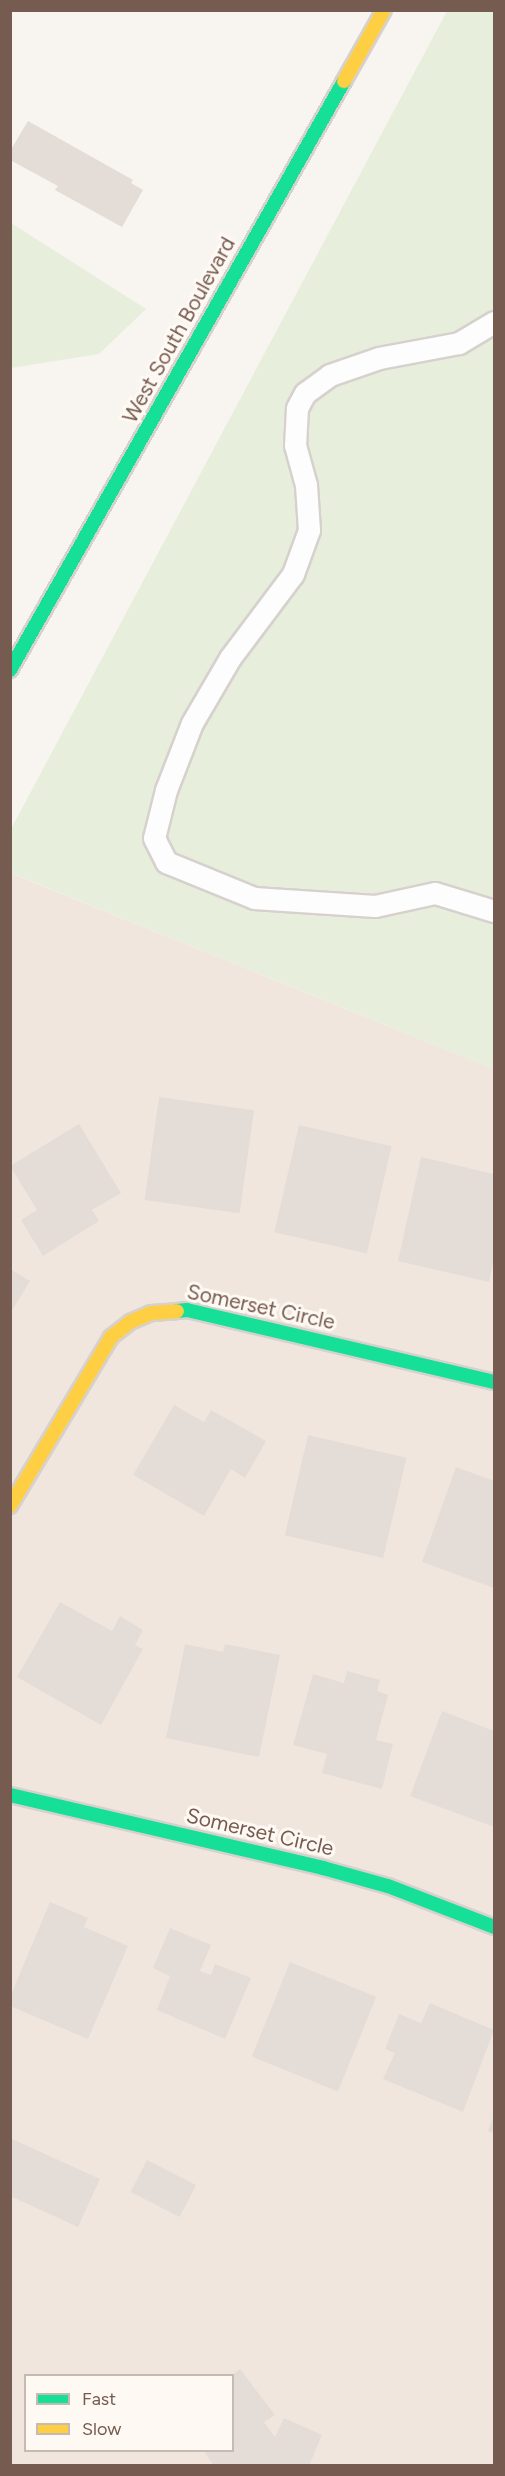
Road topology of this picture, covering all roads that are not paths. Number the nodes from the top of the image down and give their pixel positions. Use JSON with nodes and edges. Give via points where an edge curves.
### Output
{"nodes":[{"id":1,"x":384,"y":10,"type":"edge"},
{"id":2,"x":495,"y":322,"type":"edge"},
{"id":3,"x":10,"y":670,"type":"edge"},
{"id":4,"x":495,"y":911,"type":"edge"},
{"id":5,"x":495,"y":1382,"type":"edge"},
{"id":6,"x":10,"y":1506,"type":"edge"},
{"id":7,"x":10,"y":1795,"type":"edge"},
{"id":8,"x":495,"y":1927,"type":"edge"}],
"edges":[{"from":1,"to":3,"type":"street","name":"West South Boulevard"},
{"from":2,"to":4,"type":"lane","via":[[459,343],[379,358],[330,375],[305,393],[297,408],[295,445],[306,485],[309,530],[293,574],[230,658],[192,723],[166,790],[154,838],[166,862],[254,898],[375,906],[435,893]]},
{"from":5,"to":6,"type":"street","name":"Somerset Circle","via":[[187,1310],[151,1313],[129,1322],[111,1337]]},
{"from":7,"to":8,"type":"street","name":"Somerset Circle","via":[[323,1868],[388,1886]]}]}
